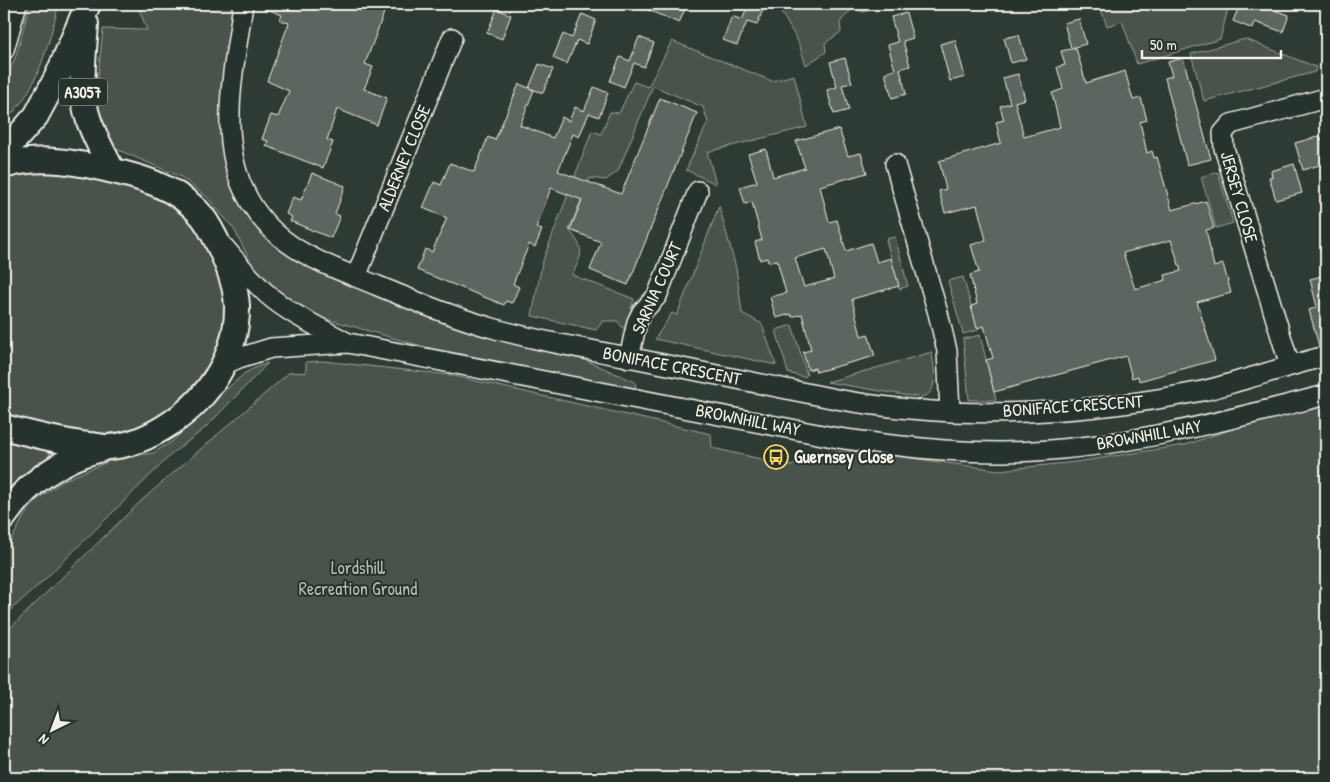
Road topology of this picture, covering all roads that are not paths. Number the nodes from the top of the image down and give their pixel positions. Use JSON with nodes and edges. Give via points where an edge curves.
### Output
{"nodes":[{"id":1,"x":17,"y":4,"type":"edge"},
{"id":2,"x":243,"y":4,"type":"edge"},
{"id":3,"x":87,"y":5,"type":"edge"},
{"id":4,"x":452,"y":38,"type":"dead end"},
{"id":5,"x":4,"y":50,"type":"edge"},
{"id":6,"x":1326,"y":98,"type":"edge"},
{"id":7,"x":4,"y":152,"type":"edge"},
{"id":8,"x":895,"y":164,"type":"dead end"},
{"id":9,"x":4,"y":166,"type":"edge"},
{"id":10,"x":112,"y":170,"type":"junction"},
{"id":11,"x":698,"y":191,"type":"dead end"},
{"id":12,"x":214,"y":236,"type":"junction"},
{"id":13,"x":356,"y":277,"type":"junction"},
{"id":14,"x":348,"y":343,"type":"junction"},
{"id":15,"x":1326,"y":356,"type":"edge"},
{"id":16,"x":629,"y":358,"type":"junction"},
{"id":17,"x":223,"y":365,"type":"junction"},
{"id":18,"x":1290,"y":366,"type":"junction"},
{"id":19,"x":1326,"y":395,"type":"edge"},
{"id":20,"x":950,"y":411,"type":"junction"},
{"id":21,"x":4,"y":427,"type":"edge"},
{"id":22,"x":108,"y":447,"type":"junction"},
{"id":23,"x":4,"y":517,"type":"edge"}],
"edges":[{"from":1,"to":5,"type":"street"},
{"from":2,"to":13,"type":"street","name":"BONIFACE CRESCENT","via":[[228,122],[232,150],[248,200],[262,220],[298,251]]},
{"from":3,"to":7,"type":"main road","number":"A3057","via":[[58,75],[36,116]]},
{"from":3,"to":10,"type":"main road","number":"A3057","via":[[84,101],[88,120]]},
{"from":4,"to":13,"type":"street","name":"ALDERNEY CLOSE"},
{"from":6,"to":18,"type":"street","name":"JERSEY CLOSE","via":[[1231,124],[1223,133],[1224,148]]},
{"from":8,"to":20,"type":"street","via":[[947,351]]},
{"from":9,"to":10,"type":"main road","via":[[38,160]]},
{"from":10,"to":12,"type":"main road","via":[[163,187],[201,215]]},
{"from":11,"to":16,"type":"street","name":"SARNIA COURT","via":[[657,296],[637,322]]},
{"from":12,"to":14,"type":"street","name":"BROWNHILL WAY","via":[[269,295]]},
{"from":12,"to":17,"type":"main road","via":[[228,265],[237,306],[234,331]]},
{"from":13,"to":16,"type":"street","name":"BONIFACE CRESCENT","via":[[494,329]]},
{"from":14,"to":17,"type":"street","name":"BROWNHILL WAY","via":[[271,348]]},
{"from":14,"to":19,"type":"street","name":"BROWNHILL WAY","via":[[838,438],[951,451],[1050,450],[1149,438]]},
{"from":15,"to":18,"type":"street","name":"BONIFACE CRESCENT"},
{"from":16,"to":20,"type":"street","name":"BONIFACE CRESCENT","via":[[868,405]]},
{"from":17,"to":22,"type":"main road","via":[[213,383],[186,413],[154,434]]},
{"from":18,"to":20,"type":"street","name":"BONIFACE CRESCENT","via":[[1204,391],[1115,406],[1051,411]]},
{"from":21,"to":22,"type":"main road"},
{"from":22,"to":23,"type":"main road","via":[[79,454],[54,468],[31,485]]}]}
